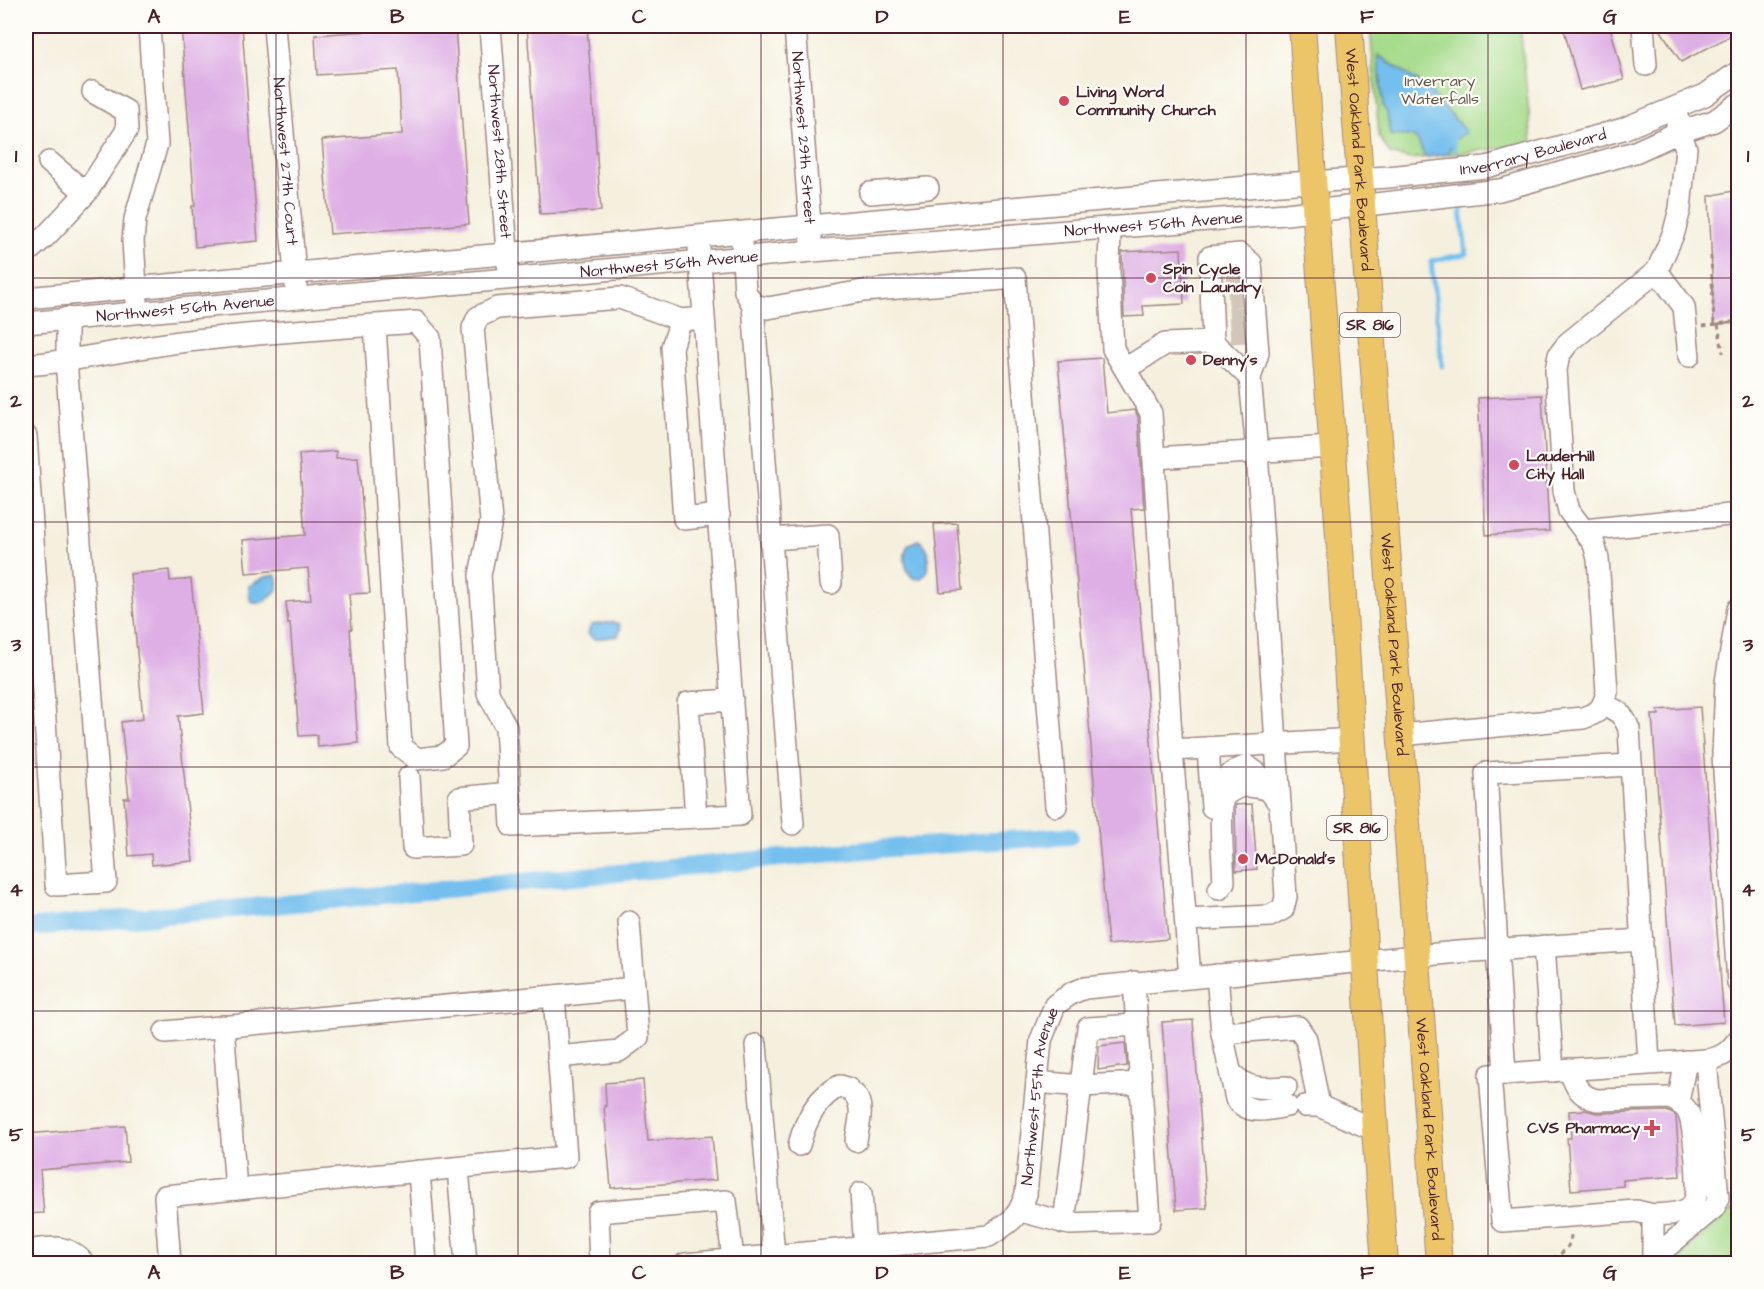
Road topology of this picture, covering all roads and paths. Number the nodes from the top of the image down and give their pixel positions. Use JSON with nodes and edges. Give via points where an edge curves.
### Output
{"nodes":[{"id":1,"x":150,"y":26,"type":"edge"},
{"id":2,"x":274,"y":26,"type":"edge"},
{"id":3,"x":490,"y":26,"type":"edge"},
{"id":4,"x":795,"y":26,"type":"edge"},
{"id":5,"x":1302,"y":26,"type":"edge"},
{"id":6,"x":1349,"y":26,"type":"edge"},
{"id":7,"x":1643,"y":26,"type":"edge"},
{"id":8,"x":1646,"y":65,"type":"dead end"},
{"id":9,"x":1738,"y":72,"type":"edge"},
{"id":10,"x":93,"y":92,"type":"dead end"},
{"id":11,"x":1705,"y":94,"type":"junction"},
{"id":12,"x":1738,"y":104,"type":"edge"},
{"id":13,"x":1738,"y":130,"type":"edge"},
{"id":14,"x":1679,"y":132,"type":"junction"},
{"id":15,"x":49,"y":162,"type":"dead end"},
{"id":16,"x":1733,"y":176,"type":"dead end"},
{"id":17,"x":1360,"y":179,"type":"junction"},
{"id":18,"x":1313,"y":182,"type":"junction"},
{"id":19,"x":928,"y":188,"type":"dead end"},
{"id":20,"x":904,"y":190,"type":"junction"},
{"id":21,"x":86,"y":193,"type":"junction"},
{"id":22,"x":870,"y":194,"type":"dead end"},
{"id":23,"x":1362,"y":206,"type":"junction"},
{"id":24,"x":1315,"y":211,"type":"junction"},
{"id":25,"x":906,"y":218,"type":"junction"},
{"id":26,"x":810,"y":226,"type":"junction"},
{"id":27,"x":1110,"y":228,"type":"junction"},
{"id":28,"x":741,"y":232,"type":"junction"},
{"id":29,"x":698,"y":236,"type":"junction"},
{"id":30,"x":893,"y":245,"type":"junction"},
{"id":31,"x":812,"y":251,"type":"junction"},
{"id":32,"x":26,"y":253,"type":"edge"},
{"id":33,"x":507,"y":253,"type":"junction"},
{"id":34,"x":1711,"y":256,"type":"dead end"},
{"id":35,"x":743,"y":257,"type":"junction"},
{"id":36,"x":700,"y":261,"type":"junction"},
{"id":37,"x":1657,"y":271,"type":"junction"},
{"id":38,"x":294,"y":273,"type":"junction"},
{"id":39,"x":509,"y":278,"type":"junction"},
{"id":40,"x":136,"y":288,"type":"junction"},
{"id":41,"x":26,"y":298,"type":"edge"},
{"id":42,"x":297,"y":298,"type":"junction"},
{"id":43,"x":753,"y":305,"type":"junction"},
{"id":44,"x":1234,"y":309,"type":"junction"},
{"id":45,"x":138,"y":312,"type":"junction"},
{"id":46,"x":67,"y":318,"type":"junction"},
{"id":47,"x":704,"y":318,"type":"junction"},
{"id":48,"x":681,"y":320,"type":"junction"},
{"id":49,"x":1738,"y":321,"type":"edge"},
{"id":50,"x":26,"y":323,"type":"edge"},
{"id":51,"x":1716,"y":325,"type":"junction"},
{"id":52,"x":375,"y":326,"type":"junction"},
{"id":53,"x":1687,"y":329,"type":"junction"},
{"id":54,"x":1723,"y":353,"type":"dead end"},
{"id":55,"x":1689,"y":356,"type":"dead end"},
{"id":56,"x":68,"y":362,"type":"junction"},
{"id":57,"x":26,"y":365,"type":"edge"},
{"id":58,"x":1125,"y":369,"type":"junction"},
{"id":59,"x":1250,"y":378,"type":"junction"},
{"id":60,"x":26,"y":436,"type":"edge"},
{"id":61,"x":1331,"y":447,"type":"junction"},
{"id":62,"x":1257,"y":451,"type":"junction"},
{"id":63,"x":1154,"y":458,"type":"junction"},
{"id":64,"x":1738,"y":514,"type":"edge"},
{"id":65,"x":719,"y":515,"type":"junction"},
{"id":66,"x":1584,"y":530,"type":"junction"},
{"id":67,"x":771,"y":539,"type":"junction"},
{"id":68,"x":831,"y":583,"type":"dead end"},
{"id":69,"x":1738,"y":609,"type":"edge"},
{"id":70,"x":32,"y":635,"type":"edge"},
{"id":71,"x":732,"y":700,"type":"junction"},
{"id":72,"x":1604,"y":705,"type":"junction"},
{"id":73,"x":1400,"y":735,"type":"junction"},
{"id":74,"x":1352,"y":739,"type":"junction"},
{"id":75,"x":1276,"y":744,"type":"junction"},
{"id":76,"x":1208,"y":748,"type":"junction"},
{"id":77,"x":1172,"y":750,"type":"junction"},
{"id":78,"x":1630,"y":765,"type":"junction"},
{"id":79,"x":409,"y":777,"type":"dead end"},
{"id":80,"x":510,"y":793,"type":"junction"},
{"id":81,"x":1275,"y":798,"type":"junction"},
{"id":82,"x":1056,"y":806,"type":"dead end"},
{"id":83,"x":696,"y":817,"type":"junction"},
{"id":84,"x":793,"y":824,"type":"dead end"},
{"id":85,"x":1219,"y":889,"type":"junction"},
{"id":86,"x":1222,"y":918,"type":"junction"},
{"id":87,"x":1186,"y":920,"type":"junction"},
{"id":88,"x":628,"y":922,"type":"dead end"},
{"id":89,"x":1642,"y":940,"type":"junction"},
{"id":90,"x":1544,"y":946,"type":"junction"},
{"id":91,"x":1497,"y":949,"type":"junction"},
{"id":92,"x":1417,"y":956,"type":"junction"},
{"id":93,"x":1364,"y":962,"type":"junction"},
{"id":94,"x":1217,"y":975,"type":"junction"},
{"id":95,"x":1190,"y":977,"type":"junction"},
{"id":96,"x":1134,"y":982,"type":"junction"},
{"id":97,"x":1738,"y":983,"type":"edge"},
{"id":98,"x":634,"y":988,"type":"junction"},
{"id":99,"x":554,"y":996,"type":"junction"},
{"id":100,"x":1137,"y":1025,"type":"junction"},
{"id":101,"x":223,"y":1026,"type":"junction"},
{"id":102,"x":165,"y":1032,"type":"dead end"},
{"id":103,"x":1222,"y":1033,"type":"junction"},
{"id":104,"x":1738,"y":1040,"type":"edge"},
{"id":105,"x":756,"y":1045,"type":"dead end"},
{"id":106,"x":558,"y":1057,"type":"junction"},
{"id":107,"x":1696,"y":1060,"type":"junction"},
{"id":108,"x":1649,"y":1063,"type":"junction"},
{"id":109,"x":1561,"y":1070,"type":"junction"},
{"id":110,"x":1505,"y":1074,"type":"junction"},
{"id":111,"x":1037,"y":1082,"type":"junction"},
{"id":112,"x":1141,"y":1083,"type":"junction"},
{"id":113,"x":1081,"y":1086,"type":"junction"},
{"id":114,"x":1317,"y":1096,"type":"junction"},
{"id":115,"x":1678,"y":1102,"type":"junction"},
{"id":116,"x":1375,"y":1130,"type":"junction"},
{"id":117,"x":856,"y":1141,"type":"dead end"},
{"id":118,"x":799,"y":1145,"type":"dead end"},
{"id":119,"x":458,"y":1168,"type":"junction"},
{"id":120,"x":419,"y":1172,"type":"junction"},
{"id":121,"x":236,"y":1190,"type":"junction"},
{"id":122,"x":861,"y":1193,"type":"dead end"},
{"id":123,"x":1701,"y":1207,"type":"junction"},
{"id":124,"x":1021,"y":1211,"type":"junction"},
{"id":125,"x":1653,"y":1215,"type":"junction"},
{"id":126,"x":1064,"y":1223,"type":"junction"},
{"id":127,"x":1571,"y":1230,"type":"dead end"},
{"id":128,"x":26,"y":1251,"type":"edge"},
{"id":129,"x":774,"y":1255,"type":"junction"},
{"id":130,"x":865,"y":1256,"type":"edge"},
{"id":131,"x":841,"y":1257,"type":"edge"},
{"id":132,"x":734,"y":1259,"type":"junction"},
{"id":133,"x":1651,"y":1260,"type":"edge"},
{"id":134,"x":85,"y":1263,"type":"edge"},
{"id":135,"x":170,"y":1263,"type":"edge"},
{"id":136,"x":426,"y":1263,"type":"edge"},
{"id":137,"x":466,"y":1263,"type":"edge"},
{"id":138,"x":600,"y":1263,"type":"edge"},
{"id":139,"x":685,"y":1263,"type":"edge"},
{"id":140,"x":1385,"y":1263,"type":"edge"},
{"id":141,"x":1439,"y":1263,"type":"edge"},
{"id":142,"x":1547,"y":1263,"type":"edge"}],
"edges":[{"from":1,"to":40,"type":"street","via":[[157,144],[135,219]]},
{"from":2,"to":38,"type":"street","name":"Northwest 27th Court"},
{"from":3,"to":33,"type":"street","name":"Northwest 28th Street"},
{"from":4,"to":26,"type":"street","name":"Northwest 29th Street"},
{"from":5,"to":18,"type":"main road","number":"SR 816"},
{"from":6,"to":17,"type":"main road","name":"West Oakland Park Boulevard","number":"SR 816"},
{"from":7,"to":8,"type":"street"},
{"from":9,"to":11,"type":"street","name":"Inverrary Boulevard"},
{"from":10,"to":21,"type":"street","via":[[126,111],[127,130]]},
{"from":11,"to":14,"type":"street","via":[[1681,118]]},
{"from":11,"to":17,"type":"street","name":"Inverrary Boulevard","via":[[1623,129],[1486,167]]},
{"from":12,"to":14,"type":"street","name":"Inverrary Boulevard","via":[[1714,121]]},
{"from":13,"to":16,"type":"path","via":[[1734,131]]},
{"from":14,"to":23,"type":"street","name":"Inverrary Boulevard","via":[[1635,152],[1500,190]]},
{"from":14,"to":37,"type":"street","via":[[1686,148],[1680,209]]},
{"from":15,"to":21,"type":"street"},
{"from":17,"to":18,"type":"street","name":"Inverrary Boulevard"},
{"from":17,"to":23,"type":"main road","name":"West Oakland Park Boulevard","number":"SR 816"},
{"from":18,"to":24,"type":"main road","number":"SR 816"},
{"from":18,"to":25,"type":"street","name":"Northwest 56th Avenue"},
{"from":19,"to":20,"type":"street"},
{"from":20,"to":22,"type":"street"},
{"from":20,"to":25,"type":"street"},
{"from":21,"to":32,"type":"street"},
{"from":23,"to":24,"type":"street","name":"Inverrary Boulevard"},
{"from":23,"to":73,"type":"main road","name":"West Oakland Park Boulevard","number":"SR 816"},
{"from":24,"to":27,"type":"street","name":"Northwest 56th Avenue"},
{"from":24,"to":61,"type":"main road","number":"SR 816"},
{"from":25,"to":26,"type":"street","name":"Northwest 56th Avenue"},
{"from":25,"to":30,"type":"street"},
{"from":26,"to":28,"type":"street","name":"Northwest 56th Avenue"},
{"from":26,"to":31,"type":"street","name":"Northwest 29th Street"},
{"from":27,"to":30,"type":"street","name":"Northwest 56th Avenue"},
{"from":27,"to":58,"type":"street","via":[[1113,349]]},
{"from":28,"to":29,"type":"street","name":"Northwest 56th Avenue"},
{"from":28,"to":35,"type":"street"},
{"from":29,"to":33,"type":"street","name":"Northwest 56th Avenue"},
{"from":29,"to":36,"type":"street"},
{"from":30,"to":31,"type":"street","name":"Northwest 56th Avenue"},
{"from":31,"to":35,"type":"street","name":"Northwest 56th Avenue"},
{"from":33,"to":38,"type":"street","name":"Northwest 56th Avenue"},
{"from":33,"to":39,"type":"street","name":"Northwest 28th Street"},
{"from":34,"to":51,"type":"path"},
{"from":35,"to":36,"type":"street","name":"Northwest 56th Avenue"},
{"from":35,"to":43,"type":"street","via":[[745,291]]},
{"from":36,"to":39,"type":"street","name":"Northwest 56th Avenue"},
{"from":36,"to":47,"type":"street"},
{"from":37,"to":53,"type":"street","via":[[1684,307]]},
{"from":37,"to":66,"type":"street","via":[[1559,355],[1556,370],[1564,491],[1569,511]]},
{"from":38,"to":40,"type":"street","name":"Northwest 56th Avenue"},
{"from":38,"to":42,"type":"street","name":"Northwest 27th Court"},
{"from":39,"to":42,"type":"street","name":"Northwest 56th Avenue"},
{"from":40,"to":41,"type":"street","name":"Northwest 56th Avenue"},
{"from":40,"to":45,"type":"street"},
{"from":42,"to":45,"type":"street","name":"Northwest 56th Avenue"},
{"from":43,"to":67,"type":"street"},
{"from":43,"to":82,"type":"street","via":[[768,308],[864,291],[1015,278]]},
{"from":44,"to":58,"type":"street"},
{"from":44,"to":59,"type":"street"},
{"from":44,"to":59,"type":"street","via":[[1258,353]]},
{"from":45,"to":46,"type":"street","name":"Northwest 56th Avenue"},
{"from":46,"to":50,"type":"street","name":"Northwest 56th Avenue"},
{"from":46,"to":56,"type":"street"},
{"from":47,"to":48,"type":"street"},
{"from":47,"to":65,"type":"street"},
{"from":48,"to":65,"type":"street","via":[[672,347],[684,519]]},
{"from":48,"to":80,"type":"street","via":[[620,297],[497,308],[478,317],[473,328],[491,521],[480,575],[488,693],[506,727]]},
{"from":49,"to":51,"type":"path"},
{"from":51,"to":53,"type":"path"},
{"from":51,"to":54,"type":"path"},
{"from":52,"to":52,"type":"street","name":"Northwest 56th Avenue","via":[[416,322],[430,338],[456,746],[443,756],[417,759],[401,747]]},
{"from":52,"to":56,"type":"street","name":"Northwest 56th Avenue","via":[[188,341],[96,354]]},
{"from":53,"to":55,"type":"street"},
{"from":56,"to":57,"type":"street","name":"Northwest 56th Avenue"},
{"from":56,"to":70,"type":"street","via":[[106,882],[56,885]]},
{"from":58,"to":63,"type":"street","via":[[1151,413]]},
{"from":59,"to":62,"type":"street"},
{"from":60,"to":70,"type":"street"},
{"from":61,"to":62,"type":"street"},
{"from":61,"to":74,"type":"main road","number":"SR 816"},
{"from":62,"to":63,"type":"street"},
{"from":62,"to":75,"type":"street"},
{"from":63,"to":77,"type":"street"},
{"from":64,"to":66,"type":"street"},
{"from":65,"to":71,"type":"street"},
{"from":66,"to":72,"type":"street","via":[[1598,559],[1607,692]]},
{"from":67,"to":68,"type":"street","via":[[828,535]]},
{"from":67,"to":84,"type":"street"},
{"from":69,"to":97,"type":"street","via":[[1726,682],[1723,754]]},
{"from":71,"to":83,"type":"street","via":[[688,703]]},
{"from":71,"to":83,"type":"street","via":[[740,815]]},
{"from":72,"to":73,"type":"street","via":[[1597,713],[1582,718]]},
{"from":72,"to":78,"type":"street","via":[[1624,716],[1629,729]]},
{"from":73,"to":92,"type":"main road","name":"West Oakland Park Boulevard","number":"SR 816"},
{"from":74,"to":75,"type":"street"},
{"from":74,"to":93,"type":"main road","number":"SR 816"},
{"from":75,"to":76,"type":"street"},
{"from":75,"to":81,"type":"street"},
{"from":76,"to":77,"type":"street"},
{"from":76,"to":85,"type":"street"},
{"from":77,"to":87,"type":"street"},
{"from":78,"to":89,"type":"street"},
{"from":78,"to":91,"type":"street","via":[[1486,773]]},
{"from":79,"to":80,"type":"street","via":[[413,848],[461,844],[459,798]]},
{"from":80,"to":83,"type":"street","via":[[512,826]]},
{"from":81,"to":85,"type":"street","via":[[1247,766],[1228,776],[1222,790],[1224,882]]},
{"from":81,"to":86,"type":"street","via":[[1286,897],[1283,909],[1270,916]]},
{"from":85,"to":86,"type":"street"},
{"from":86,"to":87,"type":"street"},
{"from":87,"to":95,"type":"street"},
{"from":88,"to":98,"type":"street"},
{"from":89,"to":90,"type":"street","name":"Northwest 55th Avenue"},
{"from":89,"to":108,"type":"street"},
{"from":90,"to":91,"type":"street","name":"Northwest 55th Avenue"},
{"from":90,"to":109,"type":"street"},
{"from":91,"to":92,"type":"street","name":"Northwest 55th Avenue"},
{"from":91,"to":110,"type":"street"},
{"from":92,"to":93,"type":"street","name":"Northwest 55th Avenue"},
{"from":92,"to":141,"type":"main road","name":"West Oakland Park Boulevard","number":"SR 816"},
{"from":93,"to":94,"type":"street","name":"Northwest 55th Avenue"},
{"from":93,"to":116,"type":"main road","number":"SR 816"},
{"from":94,"to":95,"type":"street","name":"Northwest 55th Avenue"},
{"from":94,"to":103,"type":"street"},
{"from":95,"to":96,"type":"street","name":"Northwest 55th Avenue"},
{"from":96,"to":100,"type":"street"},
{"from":96,"to":111,"type":"street","name":"Northwest 55th Avenue","via":[[1085,988],[1055,1005],[1041,1040]]},
{"from":98,"to":99,"type":"street"},
{"from":98,"to":106,"type":"street","via":[[638,1037],[619,1051]]},
{"from":99,"to":101,"type":"street"},
{"from":99,"to":106,"type":"street"},
{"from":100,"to":112,"type":"street"},
{"from":100,"to":113,"type":"street","via":[[1088,1028]]},
{"from":101,"to":102,"type":"street"},
{"from":101,"to":121,"type":"street"},
{"from":103,"to":114,"type":"street","via":[[1298,1027],[1306,1039]]},
{"from":103,"to":114,"type":"street","via":[[1236,1099],[1241,1106],[1251,1111],[1291,1096]]},
{"from":104,"to":107,"type":"street","via":[[1720,1058]]},
{"from":105,"to":129,"type":"street"},
{"from":106,"to":119,"type":"street","via":[[566,1157]]},
{"from":107,"to":108,"type":"street"},
{"from":107,"to":115,"type":"street"},
{"from":107,"to":123,"type":"street","via":[[1718,1198],[1715,1207]]},
{"from":108,"to":109,"type":"street"},
{"from":109,"to":110,"type":"street"},
{"from":109,"to":115,"type":"street","via":[[1586,1098],[1670,1098]]},
{"from":110,"to":125,"type":"street","via":[[1490,1075],[1502,1221],[1635,1211]]},
{"from":111,"to":113,"type":"street"},
{"from":111,"to":124,"type":"street","name":"Northwest 55th Avenue"},
{"from":112,"to":113,"type":"street"},
{"from":112,"to":126,"type":"street","via":[[1150,1221]]},
{"from":113,"to":126,"type":"street"},
{"from":114,"to":116,"type":"street"},
{"from":115,"to":123,"type":"street","via":[[1687,1111],[1692,1125]]},
{"from":116,"to":140,"type":"main road","number":"SR 816"},
{"from":117,"to":118,"type":"street","via":[[859,1100],[840,1086],[818,1103],[804,1126]]},
{"from":119,"to":120,"type":"street"},
{"from":119,"to":137,"type":"street"},
{"from":120,"to":121,"type":"street"},
{"from":120,"to":136,"type":"street"},
{"from":121,"to":135,"type":"street","via":[[165,1196]]},
{"from":122,"to":130,"type":"street"},
{"from":123,"to":125,"type":"street"},
{"from":123,"to":133,"type":"street"},
{"from":124,"to":126,"type":"street"},
{"from":124,"to":130,"type":"street","name":"Northwest 55th Avenue","via":[[989,1236]]},
{"from":125,"to":133,"type":"street"},
{"from":127,"to":142,"type":"path","via":[[1564,1252]]},
{"from":128,"to":134,"type":"street","via":[[57,1247],[76,1254]]},
{"from":129,"to":131,"type":"street","name":"Northwest 55th Avenue"},
{"from":129,"to":132,"type":"street","name":"Northwest 55th Avenue"},
{"from":130,"to":131,"type":"street","name":"Northwest 55th Avenue"},
{"from":132,"to":138,"type":"street","via":[[726,1201],[598,1212]]},
{"from":132,"to":139,"type":"street","name":"Northwest 55th Avenue"}]}
